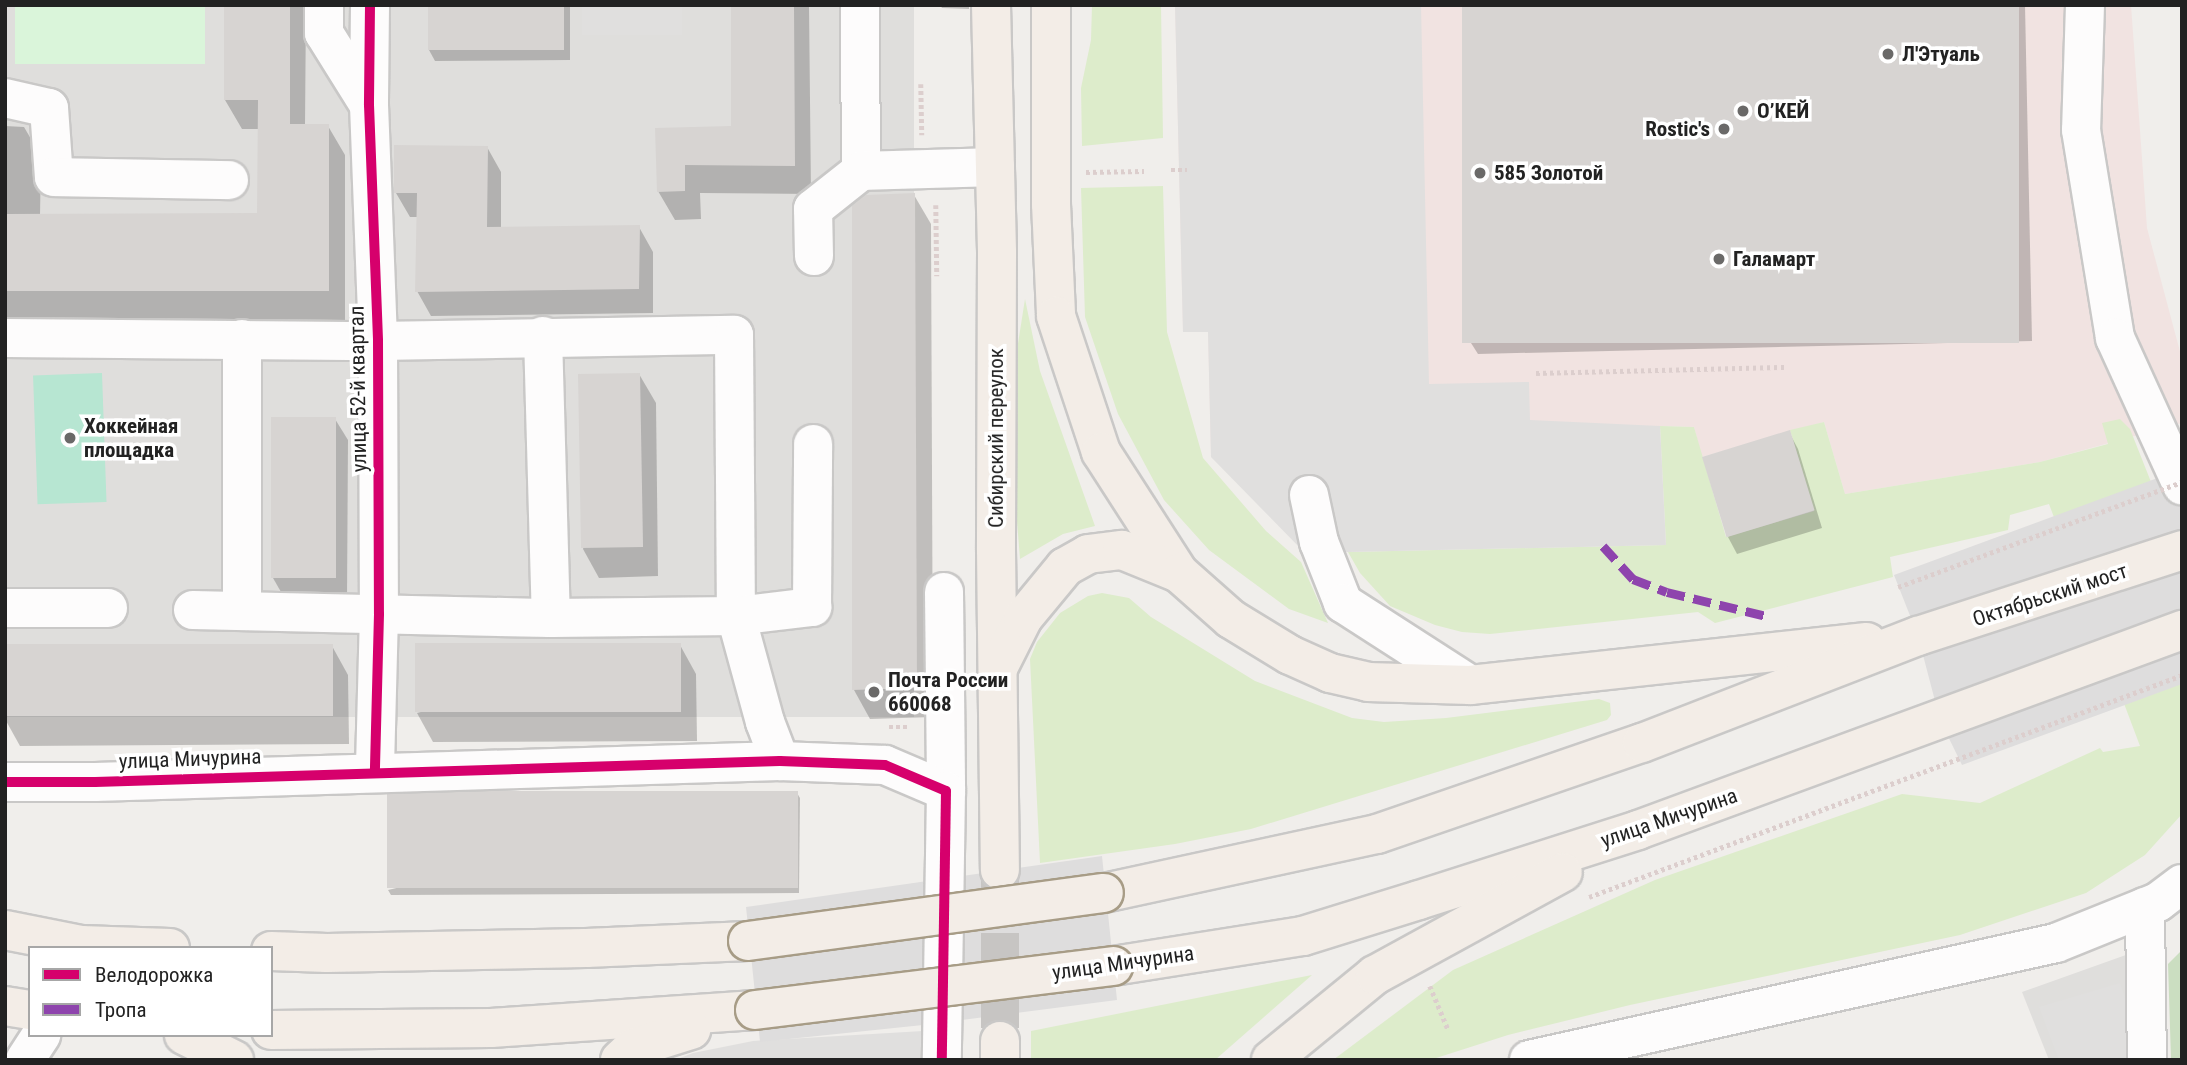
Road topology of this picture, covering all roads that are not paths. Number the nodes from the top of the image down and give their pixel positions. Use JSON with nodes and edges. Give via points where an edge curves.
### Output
{"nodes":[{"id":1,"x":324,"y":5,"type":"edge"},
{"id":2,"x":370,"y":5,"type":"edge"},
{"id":3,"x":860,"y":5,"type":"edge"},
{"id":4,"x":991,"y":5,"type":"edge"},
{"id":5,"x":1051,"y":5,"type":"edge"},
{"id":6,"x":2085,"y":5,"type":"edge"},
{"id":7,"x":5,"y":98,"type":"edge"},
{"id":8,"x":369,"y":105,"type":"junction"},
{"id":9,"x":995,"y":167,"type":"junction"},
{"id":10,"x":860,"y":171,"type":"junction"},
{"id":11,"x":229,"y":180,"type":"dead end"},
{"id":12,"x":814,"y":256,"type":"dead end"},
{"id":13,"x":543,"y":336,"type":"junction"},
{"id":14,"x":5,"y":338,"type":"edge"},
{"id":15,"x":242,"y":339,"type":"junction"},
{"id":16,"x":379,"y":341,"type":"junction"},
{"id":17,"x":813,"y":444,"type":"dead end"},
{"id":18,"x":2182,"y":484,"type":"edge"},
{"id":19,"x":1309,"y":495,"type":"dead end"},
{"id":20,"x":2182,"y":550,"type":"edge"},
{"id":21,"x":1179,"y":573,"type":"junction"},
{"id":22,"x":944,"y":592,"type":"dead end"},
{"id":23,"x":5,"y":608,"type":"edge"},
{"id":24,"x":108,"y":608,"type":"dead end"},
{"id":25,"x":193,"y":610,"type":"dead end"},
{"id":26,"x":242,"y":610,"type":"junction"},
{"id":27,"x":379,"y":614,"type":"junction"},
{"id":28,"x":736,"y":616,"type":"junction"},
{"id":29,"x":551,"y":618,"type":"junction"},
{"id":30,"x":2182,"y":630,"type":"edge"},
{"id":31,"x":1918,"y":636,"type":"junction"},
{"id":32,"x":999,"y":666,"type":"junction"},
{"id":33,"x":1470,"y":685,"type":"junction"},
{"id":34,"x":780,"y":761,"type":"junction"},
{"id":35,"x":375,"y":772,"type":"junction"},
{"id":36,"x":5,"y":782,"type":"edge"},
{"id":37,"x":946,"y":791,"type":"junction"},
{"id":38,"x":1639,"y":830,"type":"junction"},
{"id":39,"x":1000,"y":870,"type":"tunnel mouth"},
{"id":40,"x":2182,"y":884,"type":"edge"},
{"id":41,"x":2145,"y":907,"type":"junction"},
{"id":42,"x":5,"y":930,"type":"edge"},
{"id":43,"x":111,"y":946,"type":"edge"},
{"id":44,"x":273,"y":951,"type":"edge"},
{"id":45,"x":5,"y":1006,"type":"edge"},
{"id":46,"x":28,"y":1010,"type":"edge"},
{"id":47,"x":755,"y":1010,"type":"junction"},
{"id":48,"x":28,"y":1021,"type":"edge"},
{"id":49,"x":5,"y":1027,"type":"edge"},
{"id":50,"x":273,"y":1030,"type":"edge"},
{"id":51,"x":40,"y":1037,"type":"edge"},
{"id":52,"x":188,"y":1037,"type":"edge"},
{"id":53,"x":25,"y":1060,"type":"edge"},
{"id":54,"x":234,"y":1060,"type":"edge"},
{"id":55,"x":620,"y":1060,"type":"edge"},
{"id":56,"x":942,"y":1060,"type":"edge"},
{"id":57,"x":1270,"y":1060,"type":"edge"},
{"id":58,"x":1529,"y":1060,"type":"edge"},
{"id":59,"x":2147,"y":1060,"type":"edge"}],
"edges":[{"from":1,"to":8,"type":"street","via":[[324,33]]},
{"from":2,"to":8,"type":"street","name":"улица 52-й квартал"},
{"from":3,"to":10,"type":"street"},
{"from":4,"to":9,"type":"main road","name":"Сибирский переулок"},
{"from":5,"to":21,"type":"main road","via":[[1055,316],[1101,452]]},
{"from":6,"to":18,"type":"street","via":[[2081,130],[2115,338]]},
{"from":7,"to":11,"type":"street","via":[[49,108],[54,177]]},
{"from":8,"to":16,"type":"street","name":"улица 52-й квартал"},
{"from":9,"to":10,"type":"street"},
{"from":9,"to":32,"type":"main road","name":"Сибирский переулок"},
{"from":10,"to":12,"type":"street","via":[[813,209]]},
{"from":13,"to":16,"type":"street"},
{"from":13,"to":28,"type":"street","via":[[734,335]]},
{"from":13,"to":29,"type":"street"},
{"from":14,"to":15,"type":"street"},
{"from":15,"to":16,"type":"street"},
{"from":15,"to":26,"type":"street"},
{"from":16,"to":27,"type":"street","name":"улица 52-й квартал"},
{"from":17,"to":28,"type":"street","via":[[812,607]]},
{"from":19,"to":33,"type":"street","via":[[1319,542],[1343,603]]},
{"from":20,"to":31,"type":"main road","name":"Октябрьский мост"},
{"from":21,"to":32,"type":"main road","via":[[1122,550],[1088,554],[1065,567],[1030,609]]},
{"from":21,"to":33,"type":"main road","via":[[1231,618],[1290,655],[1330,673],[1368,682]]},
{"from":22,"to":37,"type":"street"},
{"from":23,"to":24,"type":"street"},
{"from":25,"to":26,"type":"street"},
{"from":26,"to":27,"type":"street"},
{"from":27,"to":29,"type":"street"},
{"from":27,"to":35,"type":"street","name":"улица 52-й квартал"},
{"from":28,"to":29,"type":"street"},
{"from":28,"to":34,"type":"street"},
{"from":30,"to":38,"type":"main road","name":"улица Мичурина"},
{"from":31,"to":33,"type":"main road"},
{"from":31,"to":44,"type":"main road","bridge":true,"via":[[1642,743],[1377,834],[1104,893],[748,941]]},
{"from":32,"to":39,"type":"main road","name":"Сибирский переулок"},
{"from":34,"to":35,"type":"street","name":"улица Мичурина"},
{"from":34,"to":37,"type":"street","name":"улица Мичурина","via":[[885,765]]},
{"from":35,"to":36,"type":"street","name":"улица Мичурина"},
{"from":37,"to":56,"type":"street"},
{"from":38,"to":47,"type":"main road","name":"улица Мичурина","bridge":true,"via":[[1303,936],[1114,966]]},
{"from":38,"to":57,"type":"main road","via":[[1375,975]]},
{"from":40,"to":41,"type":"street"},
{"from":41,"to":58,"type":"street","via":[[2056,943]]},
{"from":41,"to":59,"type":"street"},
{"from":42,"to":43,"type":"main road"},
{"from":45,"to":46,"type":"main road"},
{"from":47,"to":50,"type":"main road","name":"улица Мичурина","via":[[491,1028]]},
{"from":47,"to":55,"type":"main road","via":[[633,1048]]},
{"from":48,"to":49,"type":"street"},
{"from":51,"to":53,"type":"street"},
{"from":52,"to":54,"type":"main road"}]}
